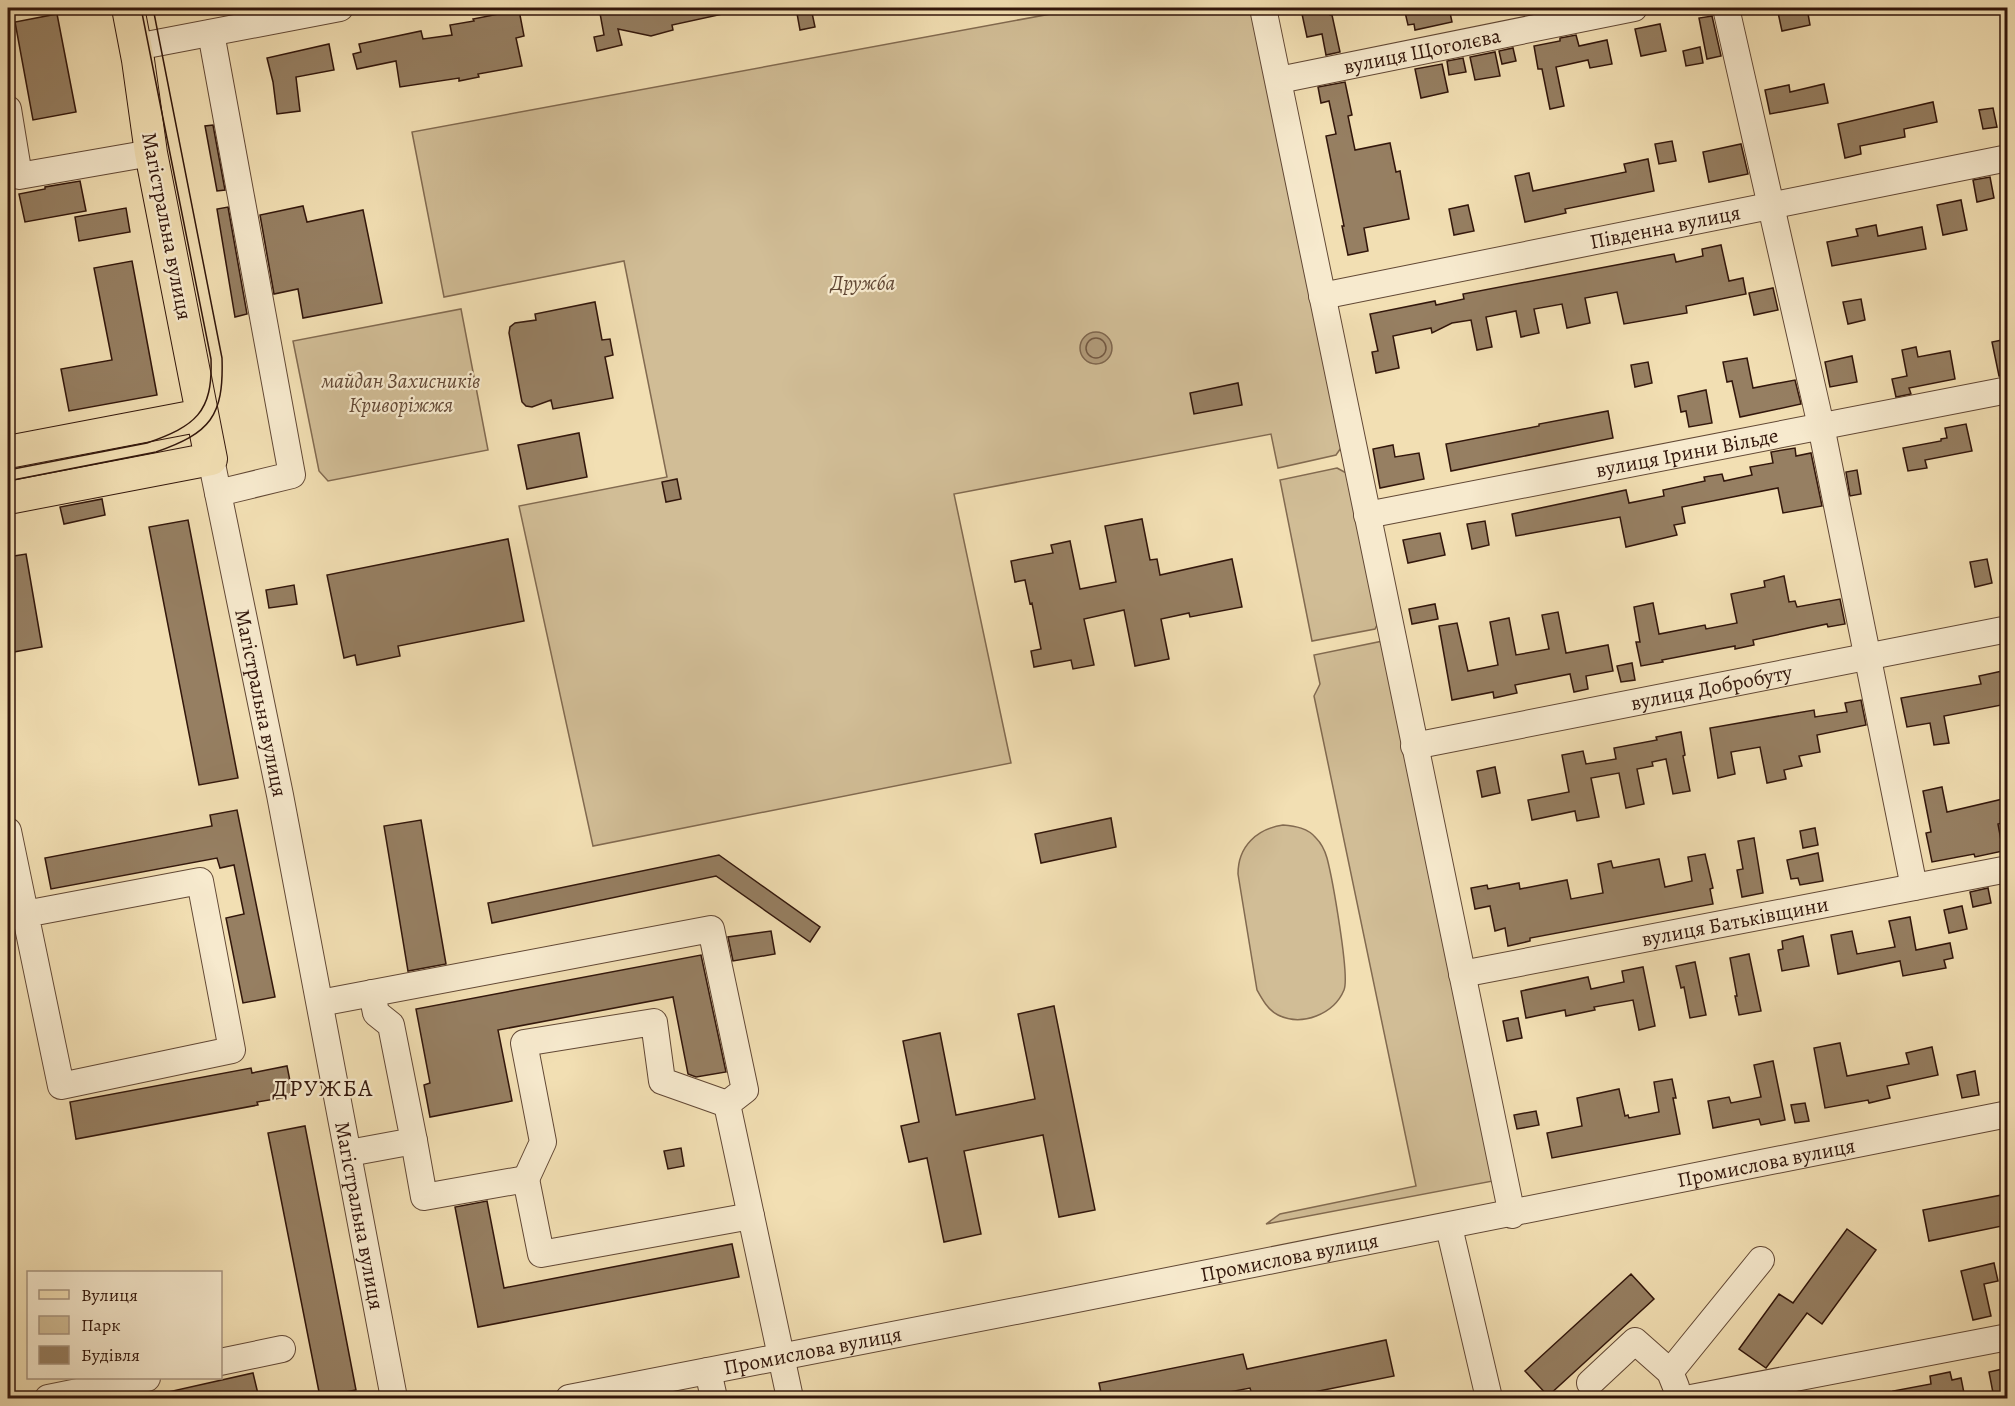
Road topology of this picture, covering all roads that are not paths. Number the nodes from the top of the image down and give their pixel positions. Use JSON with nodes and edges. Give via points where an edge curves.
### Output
{"nodes":[{"id":1,"x":128,"y":8,"type":"edge"},
{"id":2,"x":340,"y":8,"type":"edge"},
{"id":3,"x":1263,"y":8,"type":"edge"},
{"id":4,"x":1634,"y":8,"type":"edge"},
{"id":5,"x":1726,"y":8,"type":"edge"},
{"id":6,"x":211,"y":33,"type":"junction"},
{"id":7,"x":136,"y":47,"type":"junction"},
{"id":8,"x":1279,"y":80,"type":"junction"},
{"id":9,"x":9,"y":122,"type":"edge"},
{"id":10,"x":152,"y":153,"type":"junction"},
{"id":11,"x":2007,"y":159,"type":"edge"},
{"id":12,"x":1772,"y":206,"type":"junction"},
{"id":13,"x":1322,"y":296,"type":"junction"},
{"id":14,"x":2007,"y":390,"type":"edge"},
{"id":15,"x":202,"y":415,"type":"junction"},
{"id":16,"x":1821,"y":426,"type":"junction"},
{"id":17,"x":8,"y":452,"type":"edge"},
{"id":18,"x":211,"y":459,"type":"junction"},
{"id":19,"x":218,"y":493,"type":"junction"},
{"id":20,"x":8,"y":498,"type":"edge"},
{"id":21,"x":1367,"y":515,"type":"junction"},
{"id":22,"x":2007,"y":629,"type":"edge"},
{"id":23,"x":1868,"y":657,"type":"junction"},
{"id":24,"x":1414,"y":746,"type":"junction"},
{"id":25,"x":8,"y":831,"type":"edge"},
{"id":26,"x":2007,"y":869,"type":"edge"},
{"id":27,"x":1914,"y":888,"type":"junction"},
{"id":28,"x":25,"y":914,"type":"junction"},
{"id":29,"x":1462,"y":974,"type":"junction"},
{"id":30,"x":372,"y":993,"type":"junction"},
{"id":31,"x":320,"y":1003,"type":"junction"},
{"id":32,"x":728,"y":1104,"type":"junction"},
{"id":33,"x":2007,"y":1114,"type":"edge"},
{"id":34,"x":414,"y":1141,"type":"junction"},
{"id":35,"x":349,"y":1152,"type":"junction"},
{"id":36,"x":526,"y":1179,"type":"junction"},
{"id":37,"x":1512,"y":1215,"type":"junction"},
{"id":38,"x":751,"y":1216,"type":"junction"},
{"id":39,"x":1449,"y":1227,"type":"junction"},
{"id":40,"x":1761,"y":1260,"type":"dead end"},
{"id":41,"x":2007,"y":1336,"type":"edge"},
{"id":42,"x":282,"y":1349,"type":"dead end"},
{"id":43,"x":781,"y":1356,"type":"junction"},
{"id":44,"x":222,"y":1362,"type":"edge"},
{"id":45,"x":708,"y":1371,"type":"junction"},
{"id":46,"x":1670,"y":1372,"type":"junction"},
{"id":47,"x":138,"y":1379,"type":"edge"},
{"id":48,"x":1590,"y":1383,"type":"dead end"},
{"id":49,"x":48,"y":1398,"type":"edge"},
{"id":50,"x":394,"y":1398,"type":"edge"},
{"id":51,"x":569,"y":1398,"type":"edge"},
{"id":52,"x":714,"y":1398,"type":"edge"},
{"id":53,"x":790,"y":1398,"type":"edge"},
{"id":54,"x":1489,"y":1398,"type":"edge"},
{"id":55,"x":1681,"y":1398,"type":"edge"},
{"id":56,"x":1690,"y":1398,"type":"edge"}],
"edges":[{"from":1,"to":7,"type":"main road","name":"Магістральна вулиця"},
{"from":2,"to":6,"type":"street"},
{"from":3,"to":8,"type":"street"},
{"from":4,"to":8,"type":"street","name":"вулиця Щоголєва"},
{"from":5,"to":12,"type":"street"},
{"from":6,"to":7,"type":"street"},
{"from":6,"to":19,"type":"street","via":[[292,475]]},
{"from":7,"to":10,"type":"main road","name":"Магістральна вулиця"},
{"from":8,"to":13,"type":"street"},
{"from":9,"to":10,"type":"street","via":[[19,176]]},
{"from":10,"to":15,"type":"main road","name":"Магістральна вулиця"},
{"from":11,"to":12,"type":"street","name":"Південна вулиця"},
{"from":12,"to":13,"type":"street","name":"Південна вулиця"},
{"from":12,"to":16,"type":"street"},
{"from":13,"to":21,"type":"street"},
{"from":14,"to":16,"type":"street","name":"вулиця Ірини Вільде"},
{"from":15,"to":17,"type":"main road"},
{"from":15,"to":18,"type":"main road","name":"Магістральна вулиця"},
{"from":16,"to":21,"type":"street","name":"вулиця Ірини Вільде"},
{"from":16,"to":23,"type":"street"},
{"from":18,"to":19,"type":"street","name":"Магістральна вулиця"},
{"from":18,"to":20,"type":"main road"},
{"from":19,"to":31,"type":"street","name":"Магістральна вулиця"},
{"from":21,"to":24,"type":"street"},
{"from":22,"to":23,"type":"street","name":"вулиця Добробуту"},
{"from":23,"to":24,"type":"street","name":"вулиця Добробуту"},
{"from":23,"to":27,"type":"street"},
{"from":24,"to":29,"type":"street"},
{"from":25,"to":28,"type":"street"},
{"from":26,"to":27,"type":"street","name":"вулиця Батьківщини"},
{"from":27,"to":29,"type":"street","name":"вулиця Батьківщини"},
{"from":28,"to":28,"type":"street","via":[[200,881],[232,1050],[61,1086]]},
{"from":29,"to":37,"type":"street"},
{"from":30,"to":31,"type":"street"},
{"from":30,"to":32,"type":"street","via":[[711,929],[746,1090]]},
{"from":30,"to":34,"type":"street","via":[[376,1013],[391,1025]]},
{"from":31,"to":35,"type":"street","name":"Магістральна вулиця"},
{"from":32,"to":36,"type":"street","via":[[662,1081],[654,1022],[524,1043],[543,1142]]},
{"from":32,"to":38,"type":"street"},
{"from":33,"to":37,"type":"street","name":"Промислова вулиця"},
{"from":34,"to":35,"type":"street"},
{"from":34,"to":36,"type":"street","via":[[424,1197]]},
{"from":35,"to":50,"type":"street","name":"Магістральна вулиця"},
{"from":36,"to":38,"type":"street","via":[[541,1254]]},
{"from":37,"to":39,"type":"street","name":"Промислова вулиця"},
{"from":38,"to":43,"type":"street"},
{"from":39,"to":43,"type":"street","name":"Промислова вулиця"},
{"from":39,"to":54,"type":"street"},
{"from":40,"to":46,"type":"street"},
{"from":41,"to":56,"type":"street"},
{"from":42,"to":44,"type":"street"},
{"from":43,"to":45,"type":"street","name":"Промислова вулиця"},
{"from":43,"to":53,"type":"street"},
{"from":45,"to":51,"type":"street","name":"Промислова вулиця"},
{"from":45,"to":52,"type":"street"},
{"from":46,"to":48,"type":"street","via":[[1635,1341]]},
{"from":46,"to":55,"type":"street"},
{"from":47,"to":49,"type":"street"}]}
